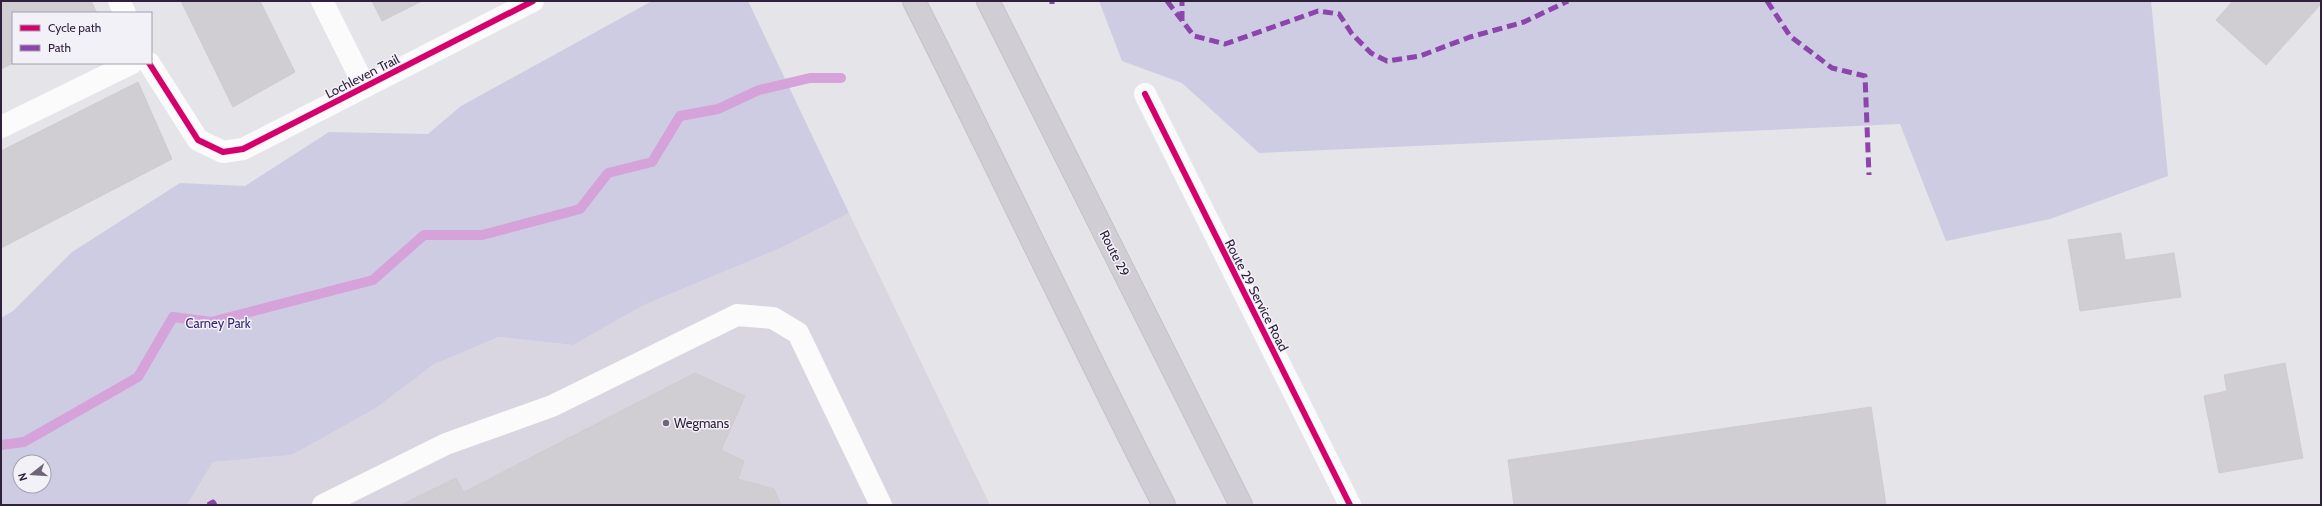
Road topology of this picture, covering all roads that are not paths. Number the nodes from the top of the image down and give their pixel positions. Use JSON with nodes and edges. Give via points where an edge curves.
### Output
{"nodes":[{"id":1,"x":119,"y":1,"type":"edge"},
{"id":2,"x":322,"y":1,"type":"edge"},
{"id":3,"x":533,"y":1,"type":"edge"},
{"id":4,"x":914,"y":1,"type":"edge"},
{"id":5,"x":988,"y":1,"type":"edge"},
{"id":6,"x":124,"y":12,"type":"edge"},
{"id":7,"x":130,"y":64,"type":"edge"},
{"id":8,"x":151,"y":64,"type":"edge"},
{"id":9,"x":365,"y":87,"type":"junction"},
{"id":10,"x":1145,"y":94,"type":"dead end"},
{"id":11,"x":1,"y":127,"type":"edge"},
{"id":12,"x":323,"y":505,"type":"edge"},
{"id":13,"x":881,"y":505,"type":"edge"},
{"id":14,"x":1164,"y":505,"type":"edge"},
{"id":15,"x":1241,"y":505,"type":"edge"},
{"id":16,"x":1350,"y":505,"type":"edge"}],
"edges":[{"from":1,"to":6,"type":"street"},
{"from":2,"to":9,"type":"street"},
{"from":3,"to":9,"type":"street","name":"Lochleven Trail"},
{"from":4,"to":14,"type":"main road","via":[[985,141],[1086,353]]},
{"from":5,"to":15,"type":"main road","name":"Route 29"},
{"from":7,"to":11,"type":"street"},
{"from":8,"to":9,"type":"street","name":"Lochleven Trail","via":[[198,140],[223,152],[243,148]]},
{"from":10,"to":16,"type":"street","name":"Route 29 Service Road"},
{"from":12,"to":13,"type":"street","via":[[446,444],[552,406],[737,315],[772,318],[798,333]]}]}
